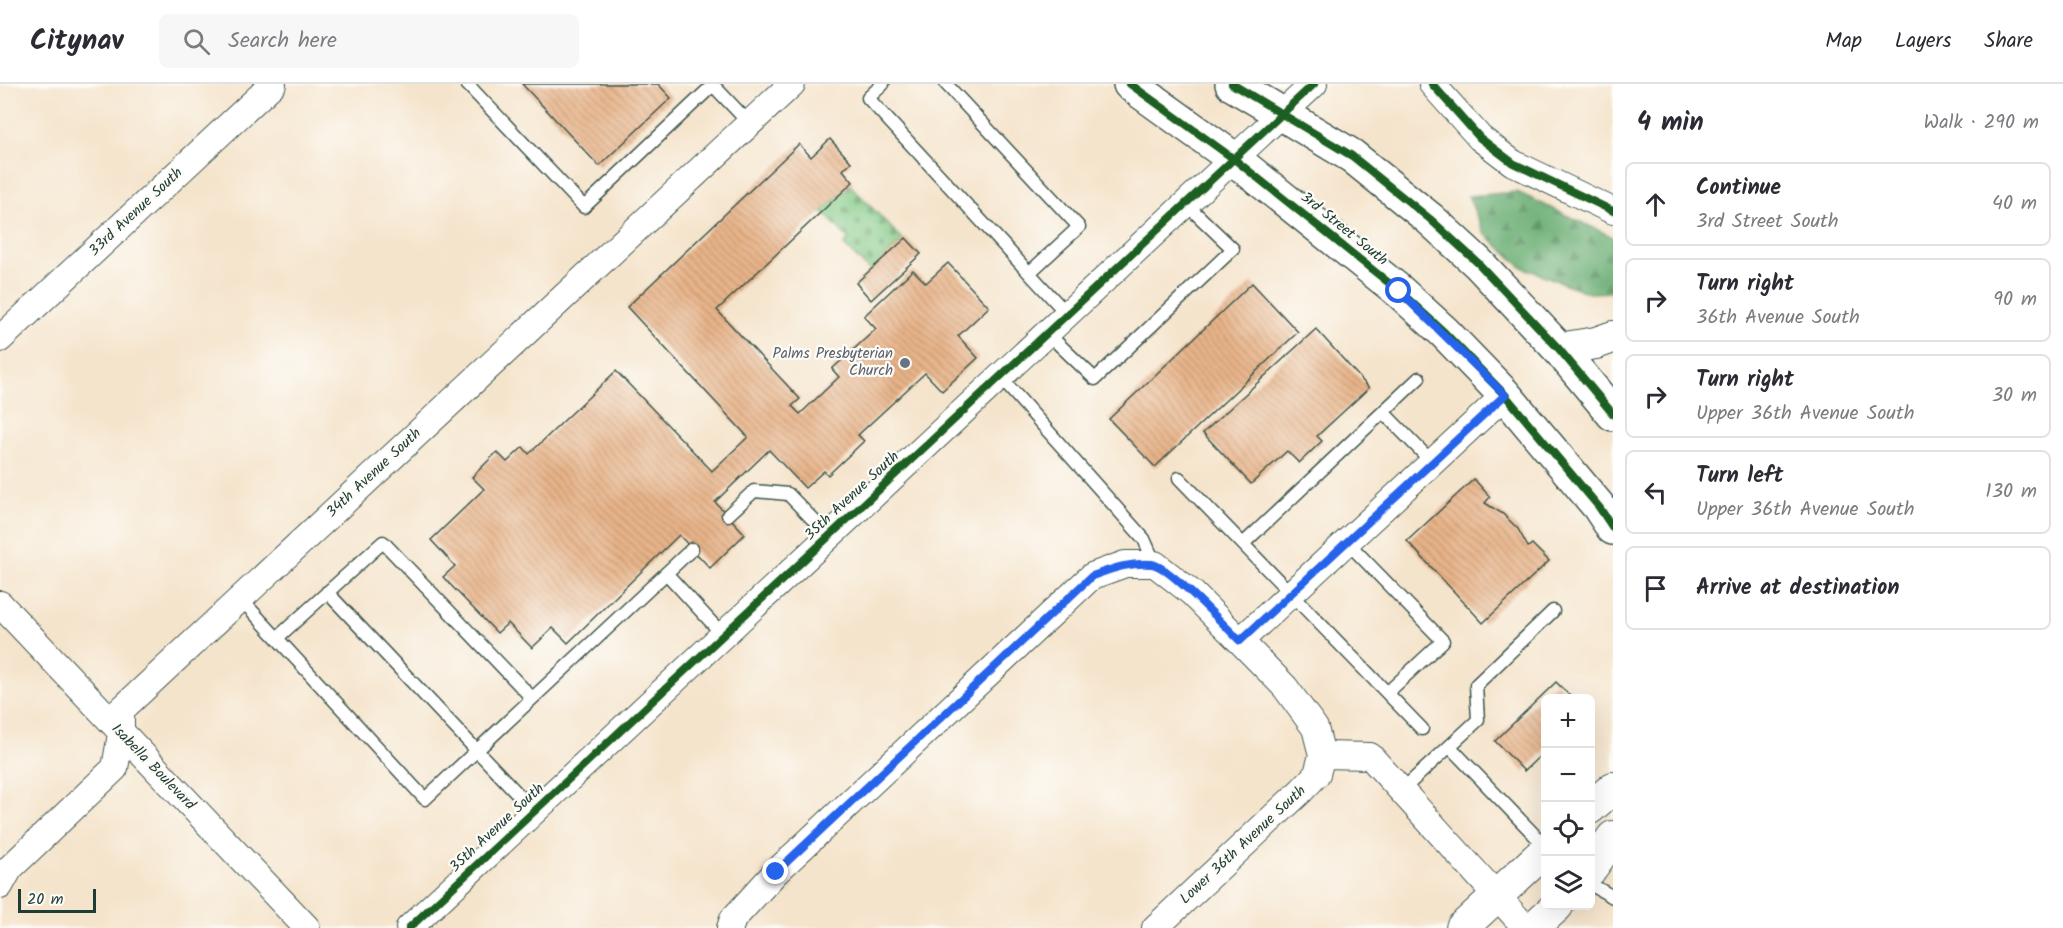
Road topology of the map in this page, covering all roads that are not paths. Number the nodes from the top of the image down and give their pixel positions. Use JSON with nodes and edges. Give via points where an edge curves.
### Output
{"nodes":[{"id":1,"x":273,"y":84,"type":"edge"},
{"id":2,"x":467,"y":84,"type":"edge"},
{"id":3,"x":792,"y":84,"type":"edge"},
{"id":4,"x":883,"y":84,"type":"edge"},
{"id":5,"x":946,"y":84,"type":"edge"},
{"id":6,"x":1130,"y":84,"type":"edge"},
{"id":7,"x":1232,"y":84,"type":"edge"},
{"id":8,"x":1314,"y":84,"type":"edge"},
{"id":9,"x":1432,"y":84,"type":"edge"},
{"id":10,"x":712,"y":85,"type":"edge"},
{"id":11,"x":1280,"y":115,"type":"junction"},
{"id":12,"x":749,"y":123,"type":"junction"},
{"id":13,"x":1234,"y":159,"type":"junction"},
{"id":14,"x":1185,"y":203,"type":"junction"},
{"id":15,"x":1613,"y":211,"type":"edge"},
{"id":16,"x":1029,"y":273,"type":"junction"},
{"id":17,"x":1067,"y":314,"type":"junction"},
{"id":18,"x":1047,"y":333,"type":"junction"},
{"id":19,"x":1613,"y":337,"type":"edge"},
{"id":20,"x":0,"y":339,"type":"edge"},
{"id":21,"x":1559,"y":350,"type":"junction"},
{"id":22,"x":1000,"y":377,"type":"junction"},
{"id":23,"x":1419,"y":378,"type":"dead end"},
{"id":24,"x":1505,"y":395,"type":"junction"},
{"id":25,"x":1383,"y":412,"type":"junction"},
{"id":26,"x":1613,"y":414,"type":"edge"},
{"id":27,"x":1432,"y":462,"type":"junction"},
{"id":28,"x":1179,"y":478,"type":"dead end"},
{"id":29,"x":728,"y":515,"type":"dead end"},
{"id":30,"x":1613,"y":528,"type":"edge"},
{"id":31,"x":829,"y":536,"type":"junction"},
{"id":32,"x":1347,"y":542,"type":"junction"},
{"id":33,"x":1243,"y":544,"type":"junction"},
{"id":34,"x":692,"y":549,"type":"dead end"},
{"id":35,"x":1155,"y":564,"type":"junction"},
{"id":36,"x":666,"y":573,"type":"junction"},
{"id":37,"x":327,"y":592,"type":"junction"},
{"id":38,"x":1291,"y":594,"type":"junction"},
{"id":39,"x":240,"y":598,"type":"junction"},
{"id":40,"x":0,"y":604,"type":"edge"},
{"id":41,"x":1553,"y":612,"type":"dead end"},
{"id":42,"x":723,"y":635,"type":"junction"},
{"id":43,"x":277,"y":638,"type":"junction"},
{"id":44,"x":1240,"y":641,"type":"junction"},
{"id":45,"x":1387,"y":693,"type":"junction"},
{"id":46,"x":532,"y":698,"type":"junction"},
{"id":47,"x":1422,"y":729,"type":"dead end"},
{"id":48,"x":121,"y":734,"type":"junction"},
{"id":49,"x":1450,"y":748,"type":"junction"},
{"id":50,"x":477,"y":750,"type":"junction"},
{"id":51,"x":1322,"y":755,"type":"junction"},
{"id":52,"x":1613,"y":788,"type":"edge"},
{"id":53,"x":1401,"y":791,"type":"junction"},
{"id":54,"x":1595,"y":804,"type":"edge"},
{"id":55,"x":534,"y":811,"type":"junction"},
{"id":56,"x":1613,"y":837,"type":"edge"},
{"id":57,"x":1541,"y":845,"type":"edge"},
{"id":58,"x":1541,"y":853,"type":"edge"},
{"id":59,"x":1613,"y":856,"type":"edge"},
{"id":60,"x":1595,"y":864,"type":"edge"},
{"id":61,"x":1595,"y":869,"type":"edge"},
{"id":62,"x":0,"y":886,"type":"edge"},
{"id":63,"x":1595,"y":887,"type":"edge"},
{"id":64,"x":1496,"y":896,"type":"junction"},
{"id":65,"x":1613,"y":897,"type":"edge"},
{"id":66,"x":1553,"y":910,"type":"edge"},
{"id":67,"x":308,"y":928,"type":"edge"},
{"id":68,"x":409,"y":928,"type":"edge"},
{"id":69,"x":730,"y":928,"type":"edge"},
{"id":70,"x":1155,"y":928,"type":"edge"},
{"id":71,"x":1462,"y":928,"type":"edge"},
{"id":72,"x":1526,"y":928,"type":"edge"},
{"id":73,"x":1533,"y":928,"type":"edge"}],
"edges":[{"from":1,"to":20,"type":"street","name":"33rd Avenue South"},
{"from":2,"to":10,"type":"lane","via":[[584,207]]},
{"from":3,"to":12,"type":"street","name":"34th Avenue South"},
{"from":4,"to":16,"type":"lane","via":[[868,98]]},
{"from":5,"to":16,"type":"lane","via":[[1079,227]]},
{"from":6,"to":13,"type":"main road","name":"3rd Street South"},
{"from":7,"to":11,"type":"main road"},
{"from":8,"to":11,"type":"street","name":"35th Avenue South"},
{"from":9,"to":15,"type":"street","via":[[1480,138],[1514,163]]},
{"from":10,"to":12,"type":"lane"},
{"from":11,"to":13,"type":"street","name":"35th Avenue South"},
{"from":11,"to":21,"type":"main road","via":[[1352,156],[1430,219],[1478,263]]},
{"from":12,"to":39,"type":"street","name":"34th Avenue South"},
{"from":13,"to":14,"type":"street","name":"35th Avenue South"},
{"from":13,"to":24,"type":"main road","name":"3rd Street South","via":[[1399,291]]},
{"from":14,"to":17,"type":"street","name":"35th Avenue South"},
{"from":14,"to":18,"type":"lane","via":[[1233,249],[1095,380]]},
{"from":16,"to":17,"type":"lane"},
{"from":17,"to":18,"type":"street","name":"35th Avenue South"},
{"from":18,"to":22,"type":"street","name":"35th Avenue South"},
{"from":19,"to":21,"type":"street"},
{"from":21,"to":26,"type":"main road"},
{"from":22,"to":31,"type":"street","name":"35th Avenue South"},
{"from":22,"to":35,"type":"lane","via":[[1144,539]]},
{"from":23,"to":25,"type":"lane"},
{"from":24,"to":27,"type":"street"},
{"from":24,"to":30,"type":"main road","name":"3rd Street South"},
{"from":25,"to":27,"type":"lane"},
{"from":25,"to":33,"type":"lane"},
{"from":27,"to":32,"type":"street"},
{"from":28,"to":33,"type":"lane"},
{"from":29,"to":31,"type":"lane","via":[[754,491],[788,494]]},
{"from":31,"to":42,"type":"street","name":"35th Avenue South"},
{"from":32,"to":38,"type":"street"},
{"from":32,"to":45,"type":"lane","via":[[1443,641]]},
{"from":33,"to":38,"type":"lane"},
{"from":34,"to":36,"type":"lane"},
{"from":35,"to":44,"type":"street"},
{"from":35,"to":69,"type":"street","via":[[1125,564],[1092,576],[776,872],[733,919]]},
{"from":36,"to":42,"type":"lane"},
{"from":36,"to":46,"type":"lane"},
{"from":37,"to":43,"type":"lane"},
{"from":37,"to":46,"type":"lane","via":[[383,542]]},
{"from":37,"to":50,"type":"lane"},
{"from":38,"to":44,"type":"street"},
{"from":38,"to":45,"type":"lane"},
{"from":39,"to":43,"type":"lane"},
{"from":39,"to":48,"type":"street","name":"34th Avenue South","via":[[121,710]]},
{"from":40,"to":48,"type":"street","name":"Isabella Boulevard"},
{"from":41,"to":49,"type":"lane","via":[[1476,685],[1478,720]]},
{"from":42,"to":55,"type":"street","name":"35th Avenue South"},
{"from":43,"to":50,"type":"lane","via":[[425,799]]},
{"from":44,"to":51,"type":"street","via":[[1285,687],[1315,728]]},
{"from":45,"to":47,"type":"lane"},
{"from":46,"to":50,"type":"lane"},
{"from":48,"to":62,"type":"street","name":"34th Avenue South","via":[[115,768],[9,868]]},
{"from":48,"to":67,"type":"street","name":"Isabella Boulevard"},
{"from":49,"to":53,"type":"lane"},
{"from":49,"to":57,"type":"lane"},
{"from":50,"to":55,"type":"lane"},
{"from":51,"to":53,"type":"street","via":[[1370,756]]},
{"from":51,"to":70,"type":"street","name":"Lower 36th Avenue South","via":[[1317,774],[1302,790]]},
{"from":52,"to":54,"type":"street"},
{"from":53,"to":64,"type":"street"},
{"from":55,"to":68,"type":"street","name":"35th Avenue South"},
{"from":56,"to":60,"type":"street"},
{"from":58,"to":64,"type":"street"},
{"from":59,"to":61,"type":"street"},
{"from":63,"to":65,"type":"lane"},
{"from":64,"to":71,"type":"street"},
{"from":64,"to":72,"type":"street"},
{"from":66,"to":73,"type":"street"}]}
